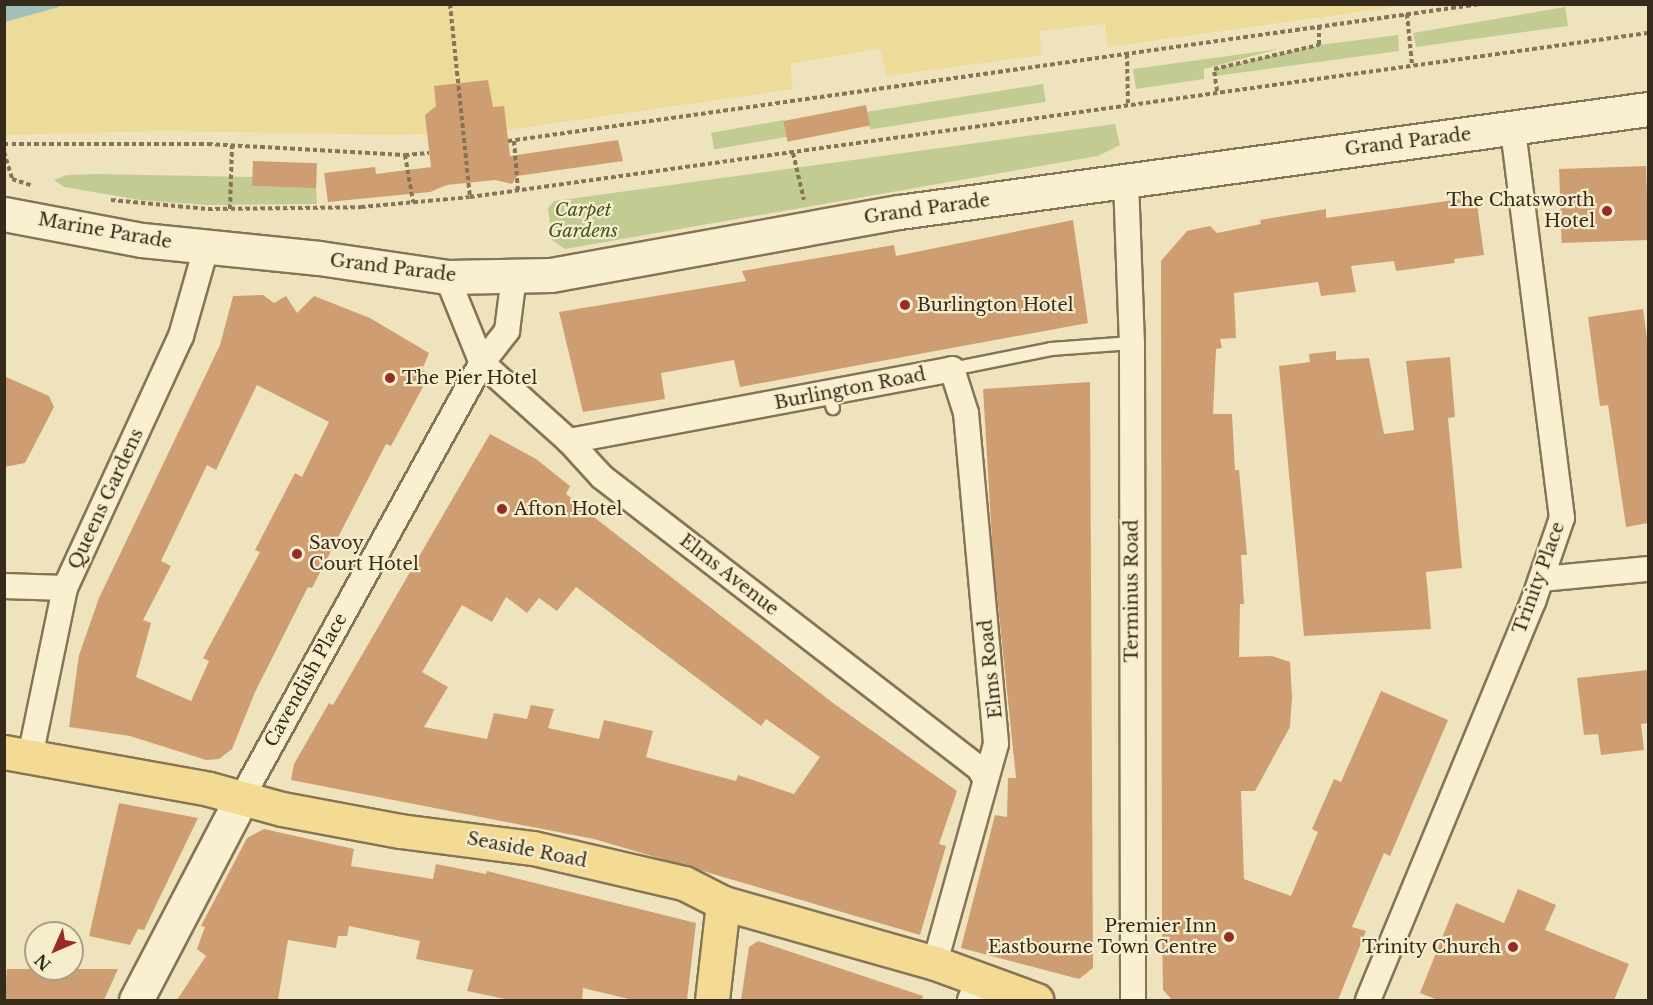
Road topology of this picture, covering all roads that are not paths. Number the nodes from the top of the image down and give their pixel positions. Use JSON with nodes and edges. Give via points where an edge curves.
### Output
{"nodes":[{"id":1,"x":1648,"y":109,"type":"edge"},
{"id":2,"x":1513,"y":128,"type":"junction"},
{"id":3,"x":1126,"y":181,"type":"junction"},
{"id":4,"x":4,"y":214,"type":"edge"},
{"id":5,"x":206,"y":248,"type":"junction"},
{"id":6,"x":514,"y":276,"type":"junction"},
{"id":7,"x":447,"y":277,"type":"junction"},
{"id":8,"x":1131,"y":343,"type":"junction"},
{"id":9,"x":482,"y":363,"type":"junction"},
{"id":10,"x":952,"y":369,"type":"junction"},
{"id":11,"x":569,"y":441,"type":"junction"},
{"id":12,"x":1648,"y":569,"type":"edge"},
{"id":13,"x":1542,"y":579,"type":"junction"},
{"id":14,"x":4,"y":586,"type":"edge"},
{"id":15,"x":65,"y":588,"type":"junction"},
{"id":16,"x":17,"y":754,"type":"edge"},
{"id":17,"x":984,"y":777,"type":"junction"},
{"id":18,"x":241,"y":799,"type":"junction"},
{"id":19,"x":723,"y":903,"type":"junction"},
{"id":20,"x":935,"y":963,"type":"junction"},
{"id":21,"x":975,"y":989,"type":"edge"},
{"id":22,"x":136,"y":1000,"type":"edge"},
{"id":23,"x":712,"y":1000,"type":"edge"},
{"id":24,"x":1036,"y":1000,"type":"edge"},
{"id":25,"x":1133,"y":1000,"type":"edge"},
{"id":26,"x":1368,"y":1000,"type":"edge"}],
"edges":[{"from":1,"to":2,"type":"main road","name":"Grand Parade"},
{"from":2,"to":3,"type":"main road","name":"Grand Parade"},
{"from":2,"to":13,"type":"street","name":"Trinity Place","via":[[1562,518]]},
{"from":3,"to":6,"type":"main road","name":"Grand Parade","via":[[899,212],[551,275]]},
{"from":3,"to":8,"type":"street","name":"Terminus Road"},
{"from":4,"to":5,"type":"main road","name":"Marine Parade"},
{"from":5,"to":7,"type":"main road","name":"Grand Parade","via":[[319,258]]},
{"from":5,"to":15,"type":"street","name":"Queens Gardens","via":[[182,336]]},
{"from":6,"to":7,"type":"main road","name":"Grand Parade"},
{"from":6,"to":9,"type":"street","name":"Cavendish Place","via":[[507,331]]},
{"from":7,"to":9,"type":"street"},
{"from":8,"to":10,"type":"lane","name":"Burlington Road","via":[[1051,349]]},
{"from":8,"to":25,"type":"street","name":"Terminus Road"},
{"from":9,"to":11,"type":"street","name":"Elms Avenue"},
{"from":9,"to":18,"type":"street","name":"Cavendish Place"},
{"from":10,"to":11,"type":"street","name":"Burlington Road","via":[[830,400]]},
{"from":10,"to":17,"type":"street","name":"Elms Road","via":[[966,413],[997,730],[993,759]]},
{"from":11,"to":17,"type":"street","name":"Elms Avenue","via":[[602,477],[979,768]]},
{"from":12,"to":13,"type":"street"},
{"from":13,"to":26,"type":"street","name":"Trinity Place"},
{"from":14,"to":15,"type":"street"},
{"from":15,"to":16,"type":"street","name":"Queens Gardens"},
{"from":16,"to":18,"type":"main road","name":"Seaside Road","via":[[209,789]]},
{"from":17,"to":20,"type":"street","name":"Elms Road"},
{"from":18,"to":19,"type":"main road","name":"Seaside Road","via":[[400,831],[533,848],[684,884]]},
{"from":18,"to":22,"type":"main road","name":"Cavendish Place"},
{"from":19,"to":20,"type":"main road","name":"Seaside Road"},
{"from":19,"to":23,"type":"main road"},
{"from":20,"to":21,"type":"main road","name":"Seaside Road"},
{"from":21,"to":24,"type":"main road","name":"Seaside Road"}]}
